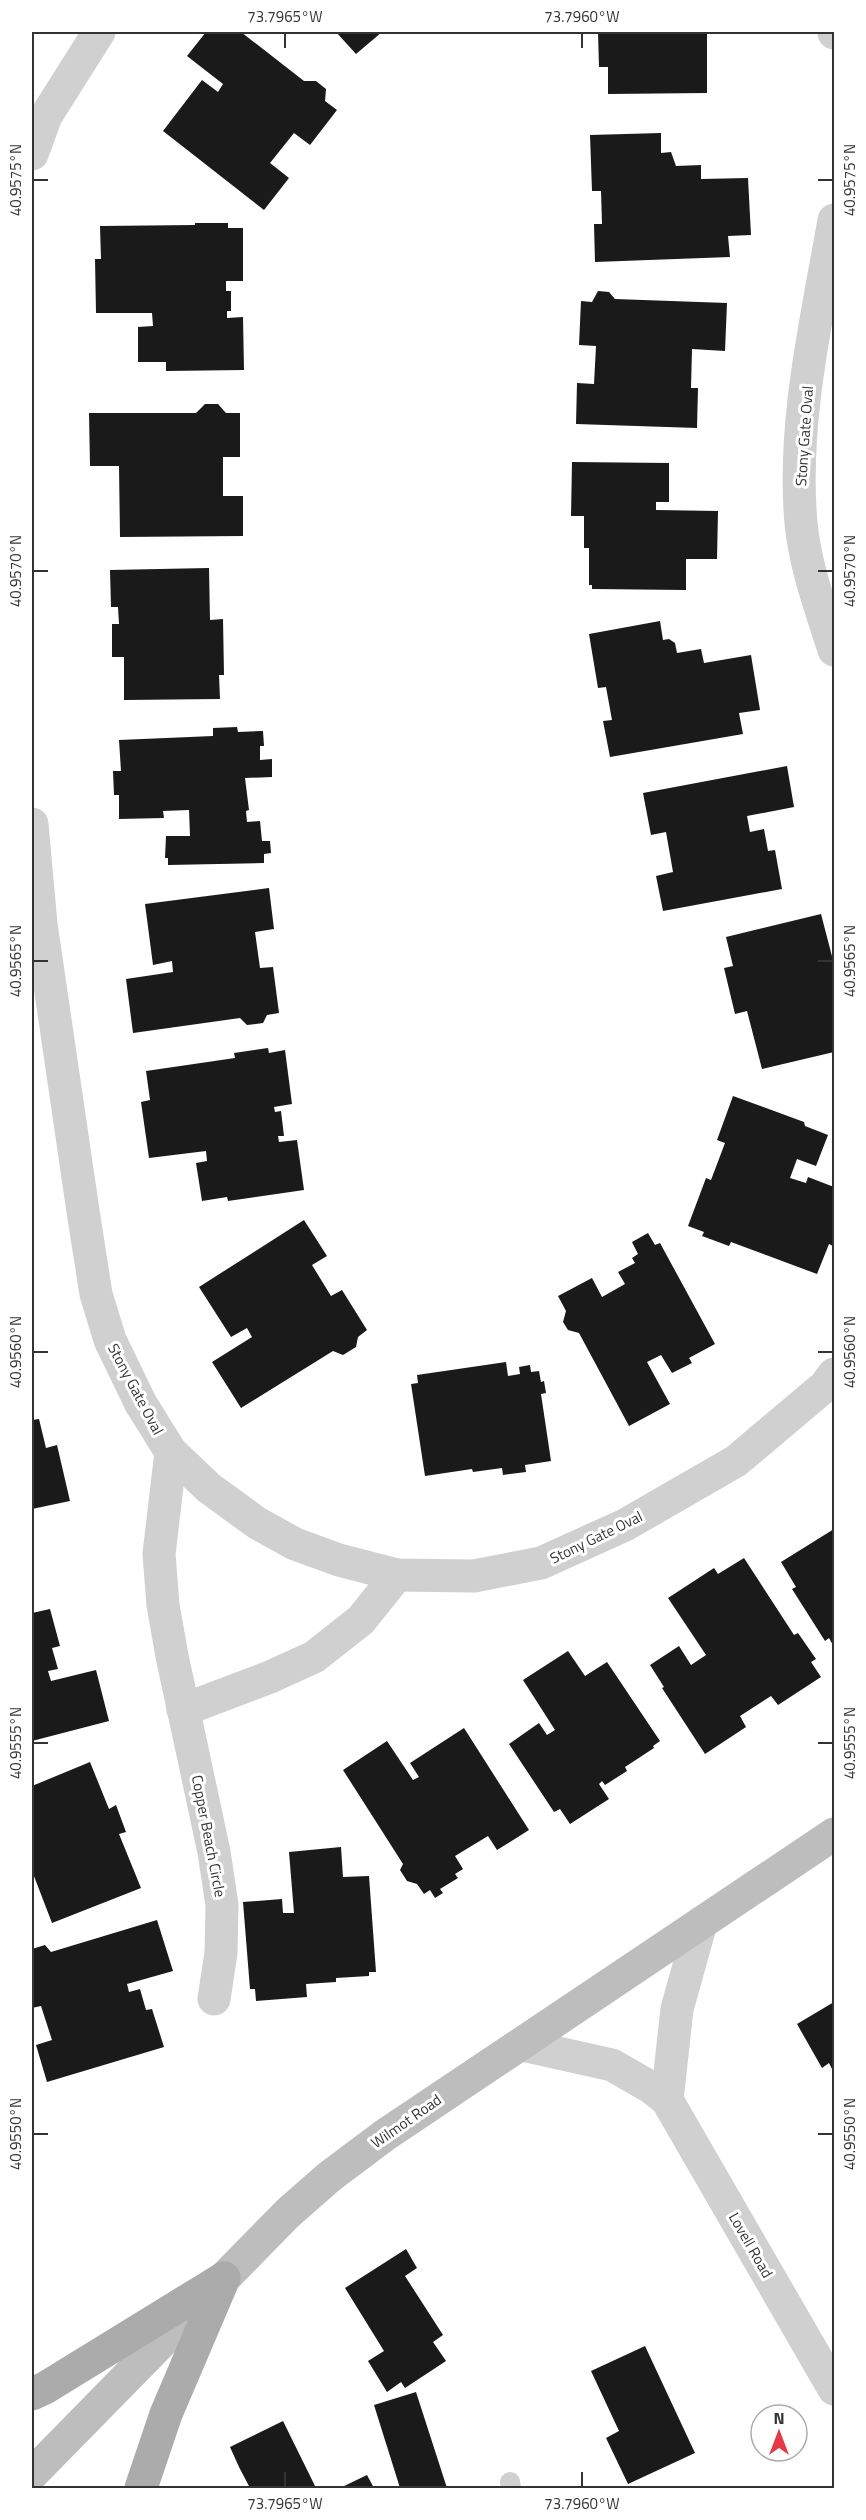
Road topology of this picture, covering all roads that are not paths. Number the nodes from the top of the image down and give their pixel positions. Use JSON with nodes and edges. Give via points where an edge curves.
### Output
{"nodes":[{"id":1,"x":99,"y":32,"type":"edge"},
{"id":2,"x":32,"y":154,"type":"edge"},
{"id":3,"x":834,"y":220,"type":"edge"},
{"id":4,"x":834,"y":650,"type":"edge"},
{"id":5,"x":32,"y":824,"type":"edge"},
{"id":6,"x":834,"y":1374,"type":"edge"},
{"id":7,"x":171,"y":1452,"type":"junction"},
{"id":8,"x":397,"y":1575,"type":"junction"},
{"id":9,"x":183,"y":1710,"type":"junction"},
{"id":10,"x":834,"y":1834,"type":"edge"},
{"id":11,"x":701,"y":1923,"type":"junction"},
{"id":12,"x":214,"y":1999,"type":"dead end"},
{"id":13,"x":522,"y":2045,"type":"junction"},
{"id":14,"x":667,"y":2100,"type":"junction"},
{"id":15,"x":224,"y":2277,"type":"junction"},
{"id":16,"x":834,"y":2389,"type":"edge"},
{"id":17,"x":32,"y":2394,"type":"edge"},
{"id":18,"x":32,"y":2474,"type":"edge"},
{"id":19,"x":141,"y":2488,"type":"edge"}],
"edges":[{"from":1,"to":2,"type":"street","via":[[46,116]]},
{"from":3,"to":4,"type":"street","name":"Stony Gate Oval","via":[[808,369],[798,472],[801,525]]},
{"from":5,"to":7,"type":"street","name":"Stony Gate Oval","via":[[41,924],[96,1294],[110,1340],[141,1404]]},
{"from":6,"to":8,"type":"street","name":"Stony Gate Oval","via":[[736,1461],[593,1541],[541,1563],[474,1576]]},
{"from":7,"to":8,"type":"street","name":"Stony Gate Oval","via":[[209,1488],[295,1544]]},
{"from":7,"to":9,"type":"street","name":"Copper Beach Circle","via":[[159,1554],[163,1605]]},
{"from":8,"to":9,"type":"street","via":[[361,1620],[314,1657]]},
{"from":9,"to":12,"type":"street","name":"Copper Beach Circle","via":[[222,1905],[221,1953]]},
{"from":10,"to":11,"type":"street","name":"Wilmot Road"},
{"from":11,"to":13,"type":"street","name":"Wilmot Road"},
{"from":11,"to":14,"type":"street","via":[[677,2009]]},
{"from":13,"to":14,"type":"street","name":"Lovell Road","via":[[612,2065]]},
{"from":13,"to":15,"type":"street","name":"Wilmot Road","via":[[385,2135],[329,2177]]},
{"from":14,"to":16,"type":"street","name":"Lovell Road"},
{"from":15,"to":17,"type":"main road"},
{"from":15,"to":18,"type":"street","name":"Wilmot Road"},
{"from":15,"to":19,"type":"main road","via":[[166,2414]]}]}
